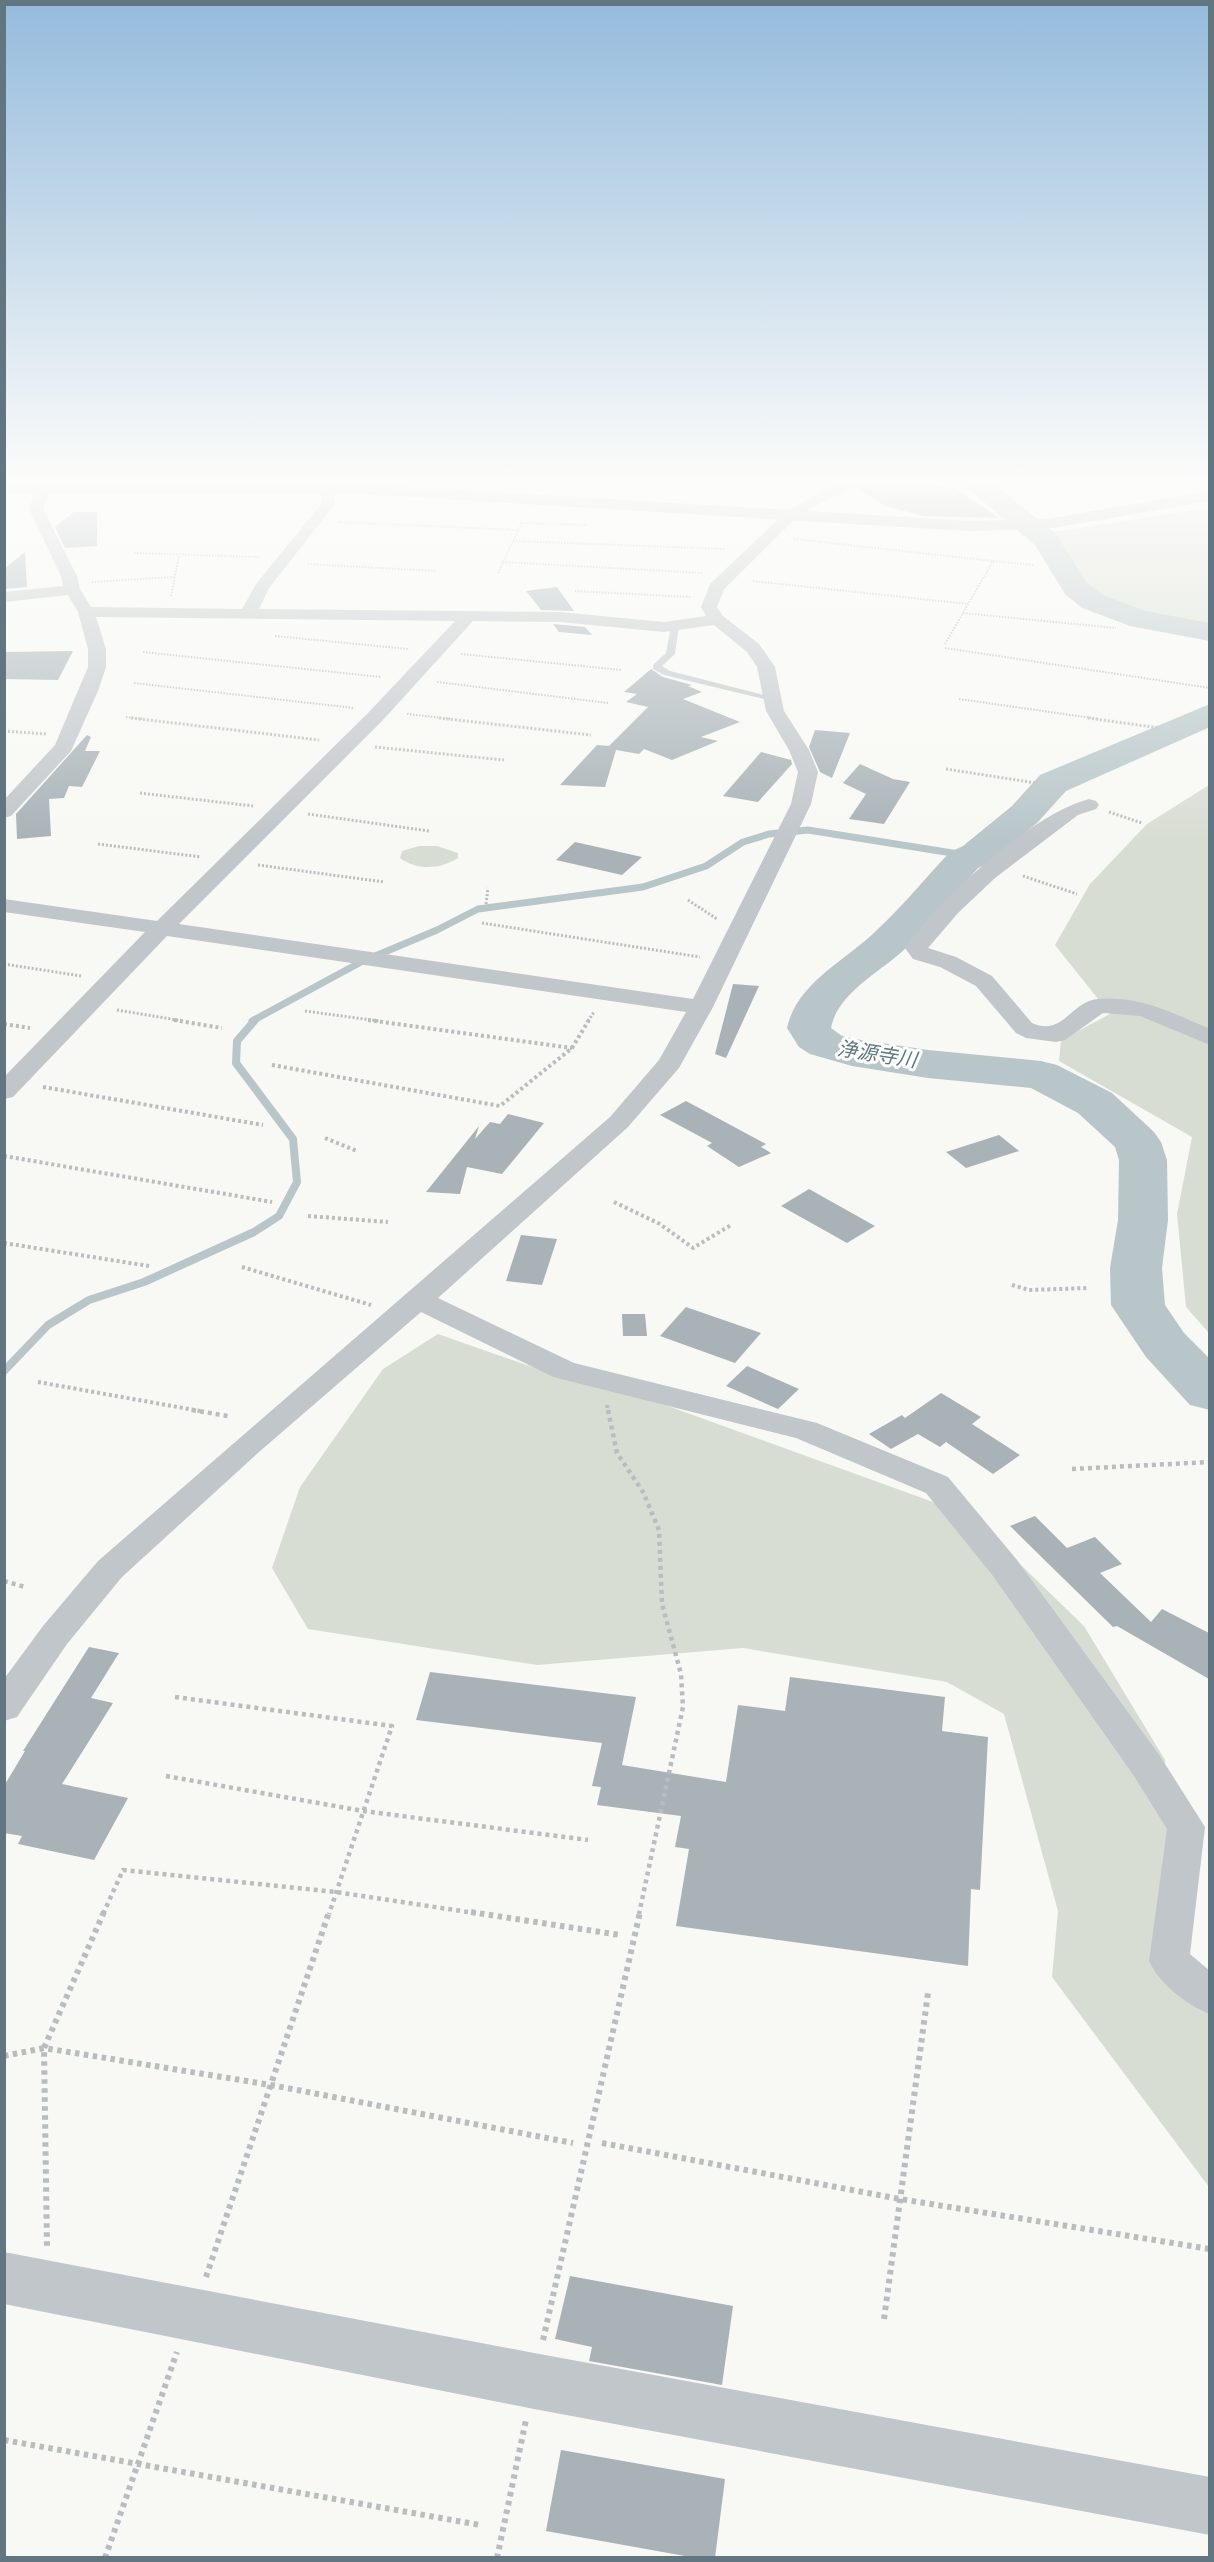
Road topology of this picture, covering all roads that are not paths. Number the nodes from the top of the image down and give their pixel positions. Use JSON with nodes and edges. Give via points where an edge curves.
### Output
{"nodes":[{"id":1,"x":83,"y":604,"type":"edge"},
{"id":2,"x":253,"y":604,"type":"edge"},
{"id":3,"x":711,"y":604,"type":"edge"},
{"id":4,"x":86,"y":612,"type":"junction"},
{"id":5,"x":249,"y":612,"type":"junction"},
{"id":6,"x":468,"y":617,"type":"junction"},
{"id":7,"x":717,"y":619,"type":"junction"},
{"id":8,"x":675,"y":626,"type":"junction"},
{"id":9,"x":773,"y":700,"type":"junction"},
{"id":10,"x":1089,"y":805,"type":"road end"},
{"id":11,"x":4,"y":812,"type":"edge"},
{"id":12,"x":4,"y":905,"type":"edge"},
{"id":13,"x":161,"y":929,"type":"junction"},
{"id":14,"x":701,"y":1007,"type":"junction"},
{"id":15,"x":1209,"y":1038,"type":"edge"},
{"id":16,"x":4,"y":1092,"type":"edge"},
{"id":17,"x":417,"y":1299,"type":"junction"},
{"id":18,"x":4,"y":1707,"type":"edge"},
{"id":19,"x":1209,"y":1996,"type":"edge"},
{"id":20,"x":26,"y":2264,"type":"edge"},
{"id":21,"x":1209,"y":2506,"type":"edge"}],
"edges":[{"from":1,"to":4,"type":"street"},
{"from":2,"to":5,"type":"street"},
{"from":3,"to":7,"type":"street"},
{"from":4,"to":5,"type":"street"},
{"from":4,"to":11,"type":"street","via":[[97,649],[97,668],[90,691],[64,747]]},
{"from":5,"to":6,"type":"street"},
{"from":6,"to":8,"type":"street","via":[[560,617]]},
{"from":6,"to":13,"type":"street","via":[[375,717]]},
{"from":7,"to":8,"type":"street"},
{"from":7,"to":9,"type":"street","via":[[753,648],[766,667]]},
{"from":8,"to":9,"type":"lane","via":[[670,654],[657,667],[667,673]]},
{"from":9,"to":14,"type":"street","via":[[775,711],[808,772],[801,804]]},
{"from":10,"to":15,"type":"street","via":[[1071,811],[993,868],[938,920],[916,948],[921,954],[948,962],[984,981],[1024,1028],[1035,1033],[1056,1035],[1098,1006],[1144,1009]]},
{"from":12,"to":13,"type":"street"},
{"from":13,"to":14,"type":"street"},
{"from":13,"to":16,"type":"street"},
{"from":14,"to":17,"type":"street","via":[[670,1063],[619,1122]]},
{"from":17,"to":18,"type":"street","via":[[110,1569],[55,1635]]},
{"from":17,"to":19,"type":"street","via":[[564,1370],[806,1430],[937,1485],[1005,1568],[1186,1827],[1169,1961]]},
{"from":20,"to":21,"type":"street","via":[[534,2381]]}]}
